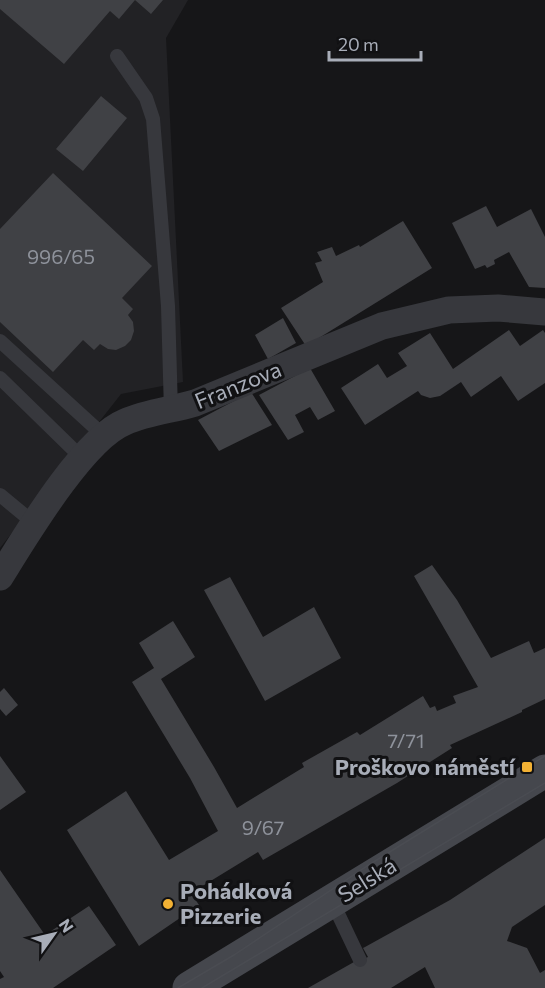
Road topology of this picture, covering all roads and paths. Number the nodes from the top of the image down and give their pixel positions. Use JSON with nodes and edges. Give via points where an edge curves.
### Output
{"nodes":[{"id":1,"x":117,"y":56,"type":"dead end"},
{"id":2,"x":545,"y":312,"type":"edge"},
{"id":3,"x":0,"y":341,"type":"edge"},
{"id":4,"x":0,"y":378,"type":"edge"},
{"id":5,"x":171,"y":411,"type":"junction"},
{"id":6,"x":103,"y":435,"type":"junction"},
{"id":7,"x":82,"y":458,"type":"junction"},
{"id":8,"x":0,"y":495,"type":"edge"},
{"id":9,"x":34,"y":523,"type":"junction"},
{"id":10,"x":0,"y":577,"type":"edge"},
{"id":11,"x":545,"y":771,"type":"edge"},
{"id":12,"x":332,"y":902,"type":"junction"},
{"id":13,"x":360,"y":960,"type":"dead end"},
{"id":14,"x":189,"y":988,"type":"edge"}],
"edges":[{"from":1,"to":5,"type":"lane","via":[[146,98],[153,119],[168,306]]},
{"from":2,"to":5,"type":"street","name":"Franzova","via":[[498,308],[449,310],[382,326]]},
{"from":3,"to":6,"type":"lane"},
{"from":4,"to":7,"type":"lane"},
{"from":5,"to":6,"type":"street","name":"Franzova","via":[[123,422]]},
{"from":6,"to":7,"type":"street","name":"Franzova"},
{"from":7,"to":9,"type":"street","name":"Franzova"},
{"from":8,"to":9,"type":"lane"},
{"from":9,"to":10,"type":"street","name":"Franzova"},
{"from":11,"to":12,"type":"main road","name":"Selská"},
{"from":12,"to":13,"type":"lane"},
{"from":12,"to":14,"type":"main road","name":"Selská"}]}
